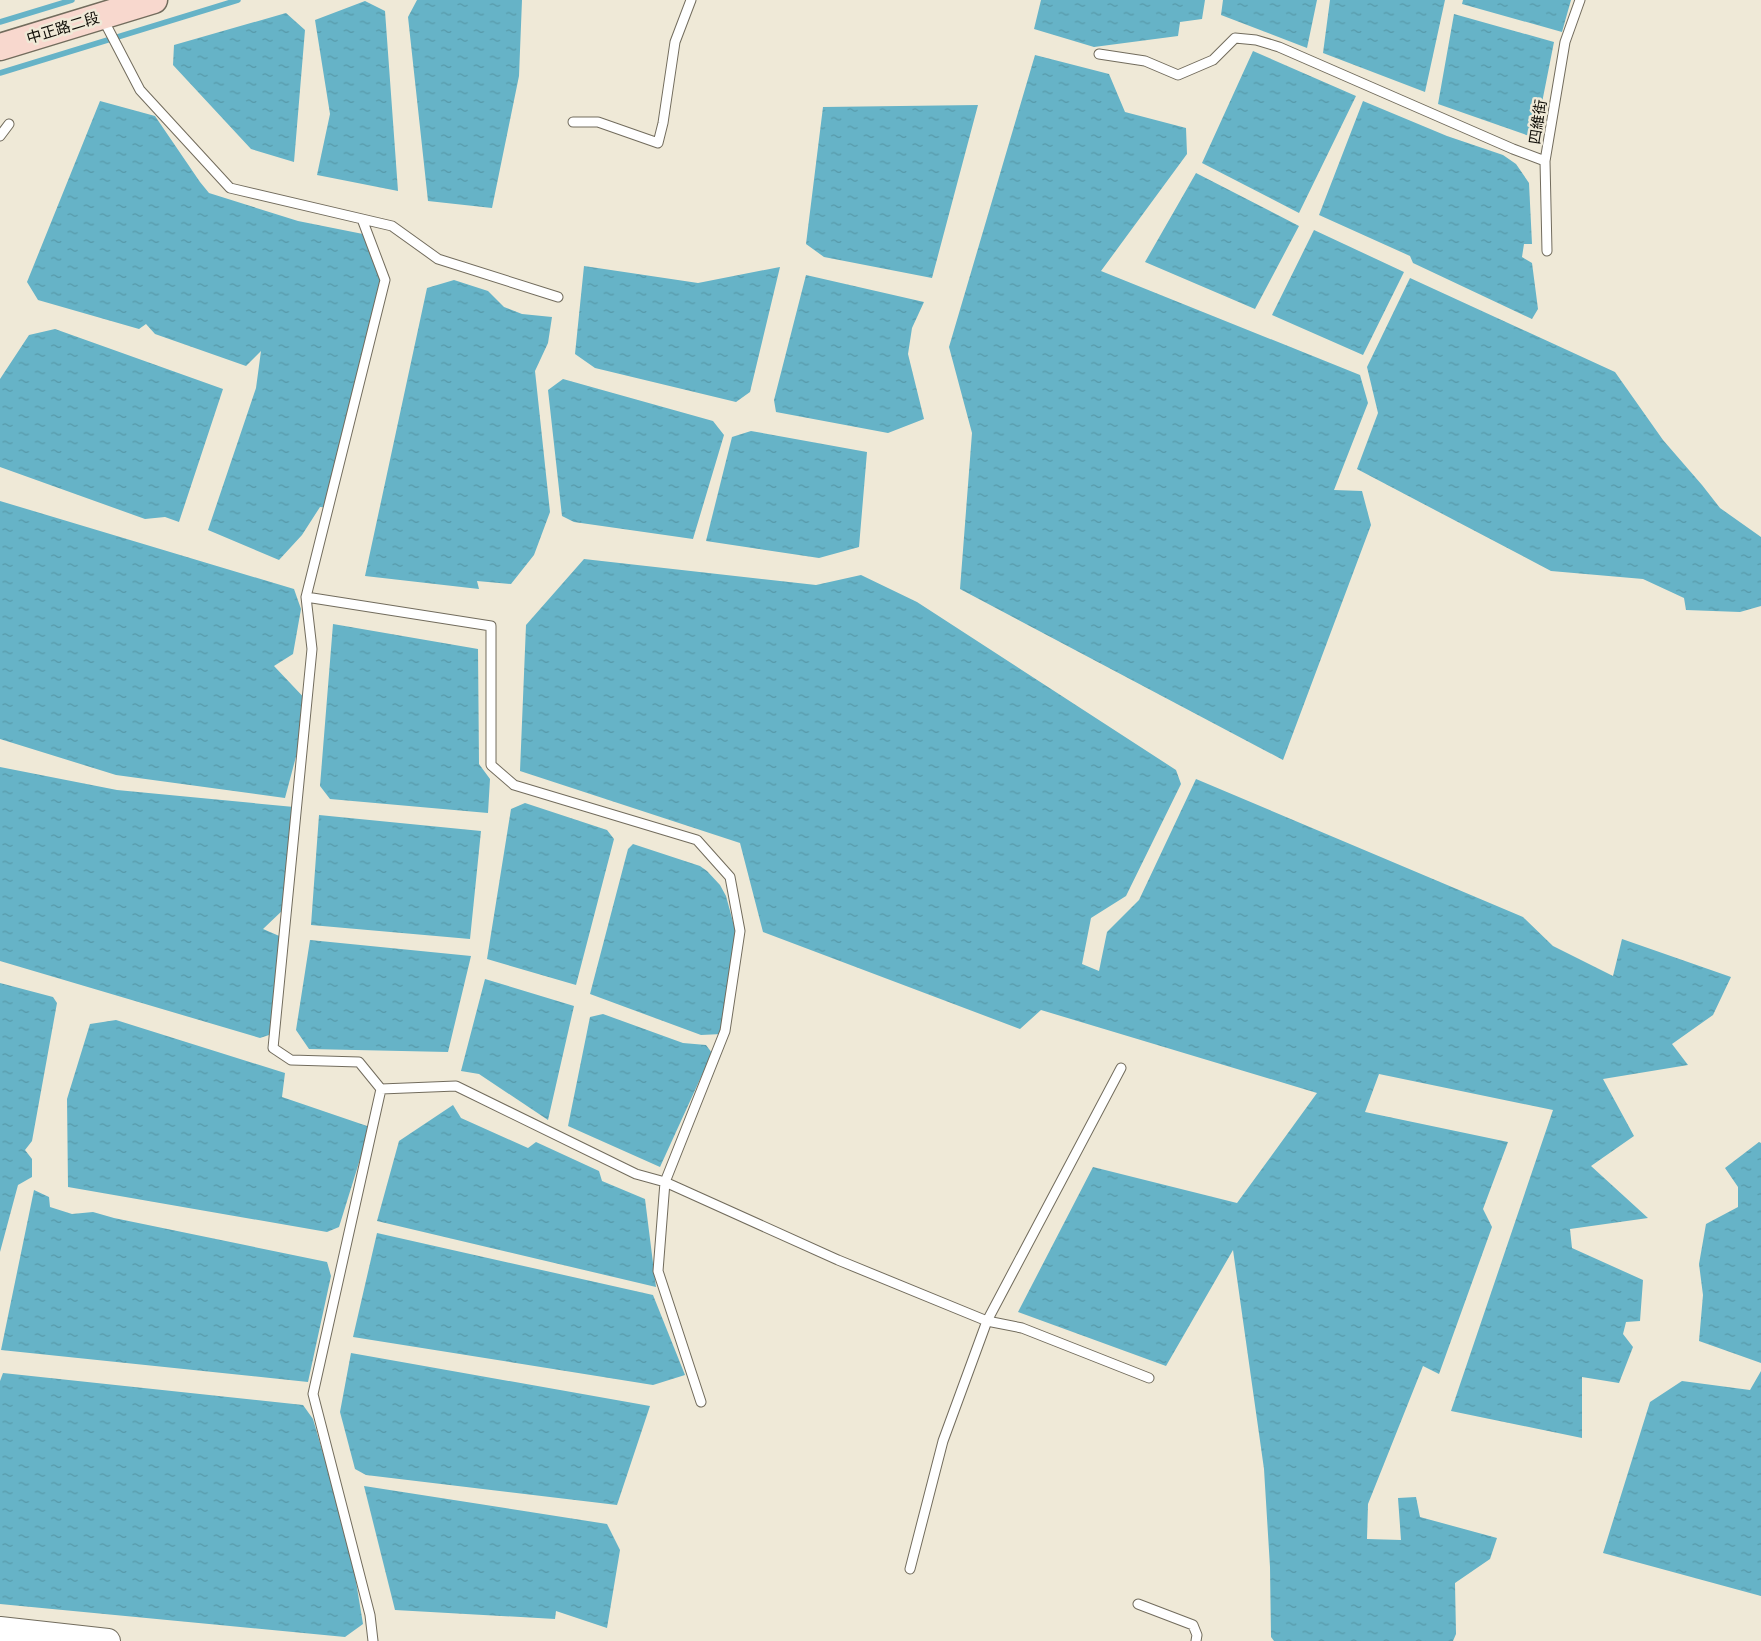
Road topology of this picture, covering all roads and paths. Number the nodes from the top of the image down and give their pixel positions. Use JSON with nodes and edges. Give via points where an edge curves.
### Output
{"nodes":[{"id":1,"x":154,"y":0,"type":"edge"},
{"id":2,"x":691,"y":0,"type":"edge"},
{"id":3,"x":1580,"y":0,"type":"edge"},
{"id":4,"x":102,"y":16,"type":"junction"},
{"id":5,"x":0,"y":47,"type":"edge"},
{"id":6,"x":1099,"y":54,"type":"dead end"},
{"id":7,"x":573,"y":122,"type":"dead end"},
{"id":8,"x":9,"y":124,"type":"dead end"},
{"id":9,"x":0,"y":136,"type":"edge"},
{"id":10,"x":1545,"y":161,"type":"junction"},
{"id":11,"x":362,"y":219,"type":"junction"},
{"id":12,"x":1547,"y":251,"type":"dead end"},
{"id":13,"x":558,"y":297,"type":"dead end"},
{"id":14,"x":306,"y":597,"type":"junction"},
{"id":15,"x":1121,"y":1068,"type":"dead end"},
{"id":16,"x":381,"y":1089,"type":"junction"},
{"id":17,"x":664,"y":1182,"type":"junction"},
{"id":18,"x":987,"y":1321,"type":"junction"},
{"id":19,"x":1149,"y":1378,"type":"dead end"},
{"id":20,"x":700,"y":1402,"type":"dead end"},
{"id":21,"x":910,"y":1570,"type":"dead end"},
{"id":22,"x":1138,"y":1604,"type":"dead end"},
{"id":23,"x":0,"y":1629,"type":"edge"},
{"id":24,"x":101,"y":1641,"type":"edge"},
{"id":25,"x":373,"y":1641,"type":"edge"},
{"id":26,"x":1196,"y":1641,"type":"edge"}],
"edges":[{"from":1,"to":4,"type":"main road","name":"中正路二段"},
{"from":2,"to":7,"type":"lane","via":[[675,42],[658,143],[598,122]]},
{"from":3,"to":10,"type":"lane","name":"四維街","via":[[1565,42]]},
{"from":4,"to":5,"type":"main road","name":"中正路二段"},
{"from":4,"to":11,"type":"lane","via":[[140,90],[230,188]]},
{"from":6,"to":10,"type":"lane","via":[[1145,61],[1178,76],[1213,60],[1234,38],[1256,40]]},
{"from":8,"to":9,"type":"lane"},
{"from":10,"to":12,"type":"lane","name":"四維街"},
{"from":11,"to":13,"type":"lane","via":[[392,226],[438,259]]},
{"from":11,"to":14,"type":"lane","via":[[385,280]]},
{"from":14,"to":16,"type":"lane","via":[[312,648],[273,1048],[292,1060],[359,1062]]},
{"from":14,"to":17,"type":"lane","via":[[491,626],[491,765],[514,785],[697,840],[730,877],[740,931],[725,1031]]},
{"from":15,"to":18,"type":"lane"},
{"from":16,"to":17,"type":"lane","via":[[456,1086],[636,1174]]},
{"from":16,"to":25,"type":"lane","via":[[313,1394],[370,1615]]},
{"from":17,"to":18,"type":"lane","via":[[838,1260]]},
{"from":17,"to":20,"type":"lane","via":[[658,1271]]},
{"from":18,"to":19,"type":"lane","via":[[1022,1328]]},
{"from":18,"to":21,"type":"lane","via":[[942,1441]]},
{"from":22,"to":26,"type":"lane","via":[[1193,1625]]},
{"from":23,"to":24,"type":"street"}]}
